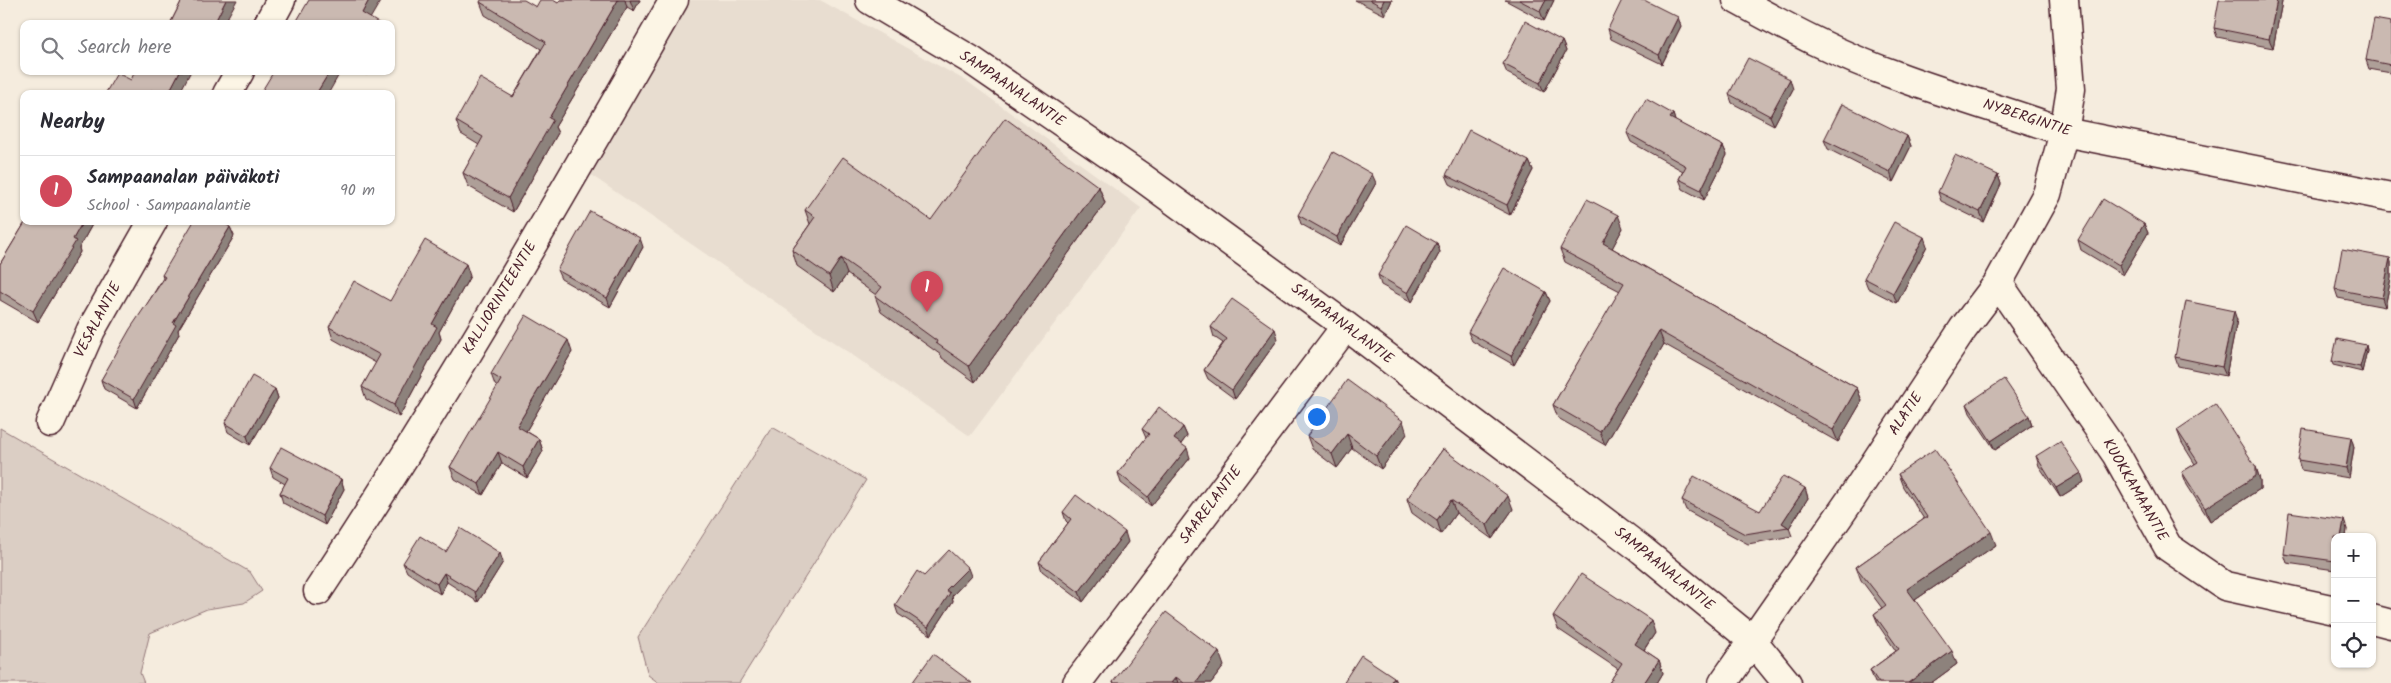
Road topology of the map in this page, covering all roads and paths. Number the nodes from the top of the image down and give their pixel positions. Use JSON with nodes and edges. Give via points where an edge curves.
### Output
{"nodes":[{"id":1,"x":281,"y":0,"type":"edge"},
{"id":2,"x":674,"y":0,"type":"edge"},
{"id":3,"x":870,"y":0,"type":"edge"},
{"id":4,"x":1737,"y":0,"type":"edge"},
{"id":5,"x":2064,"y":0,"type":"edge"},
{"id":6,"x":270,"y":20,"type":"edge"},
{"id":7,"x":238,"y":75,"type":"edge"},
{"id":8,"x":229,"y":90,"type":"edge"},
{"id":9,"x":2064,"y":132,"type":"junction"},
{"id":10,"x":2391,"y":197,"type":"edge"},
{"id":11,"x":151,"y":225,"type":"edge"},
{"id":12,"x":1998,"y":283,"type":"junction"},
{"id":13,"x":1346,"y":326,"type":"junction"},
{"id":14,"x":50,"y":423,"type":"dead end"},
{"id":15,"x":318,"y":591,"type":"dead end"},
{"id":16,"x":2331,"y":609,"type":"edge"},
{"id":17,"x":2376,"y":620,"type":"edge"},
{"id":18,"x":2391,"y":624,"type":"edge"},
{"id":19,"x":1752,"y":640,"type":"junction"},
{"id":20,"x":1077,"y":683,"type":"edge"},
{"id":21,"x":1722,"y":683,"type":"edge"},
{"id":22,"x":1787,"y":683,"type":"edge"}],
"edges":[{"from":1,"to":6,"type":"street"},
{"from":2,"to":15,"type":"street","name":"KALLIORINTEENTIE","via":[[391,480]]},
{"from":3,"to":13,"type":"street","name":"SAMPAANALANTIE","via":[[987,71],[1140,176]]},
{"from":4,"to":9,"type":"street","name":"NYBERGINTIE","via":[[1824,45],[1894,75]]},
{"from":5,"to":9,"type":"street","name":"ALATIE","via":[[2071,89]]},
{"from":7,"to":8,"type":"street"},
{"from":9,"to":10,"type":"street","name":"NYBERGINTIE"},
{"from":9,"to":12,"type":"street","name":"ALATIE","via":[[2047,194]]},
{"from":11,"to":14,"type":"street","name":"VESALANTIE","via":[[91,330]]},
{"from":12,"to":16,"type":"street","name":"KUOKKAMAANTIE","via":[[2116,454],[2168,547],[2225,586]]},
{"from":12,"to":19,"type":"street","name":"ALATIE","via":[[1963,329],[1851,499]]},
{"from":13,"to":19,"type":"street","name":"SAMPAANALANTIE","via":[[1642,550]]},
{"from":13,"to":20,"type":"street","name":"SAARELANTIE"},
{"from":17,"to":18,"type":"street"},
{"from":19,"to":21,"type":"street","name":"ALATIE"},
{"from":19,"to":22,"type":"street","name":"SAMPAANALANTIE"}]}
